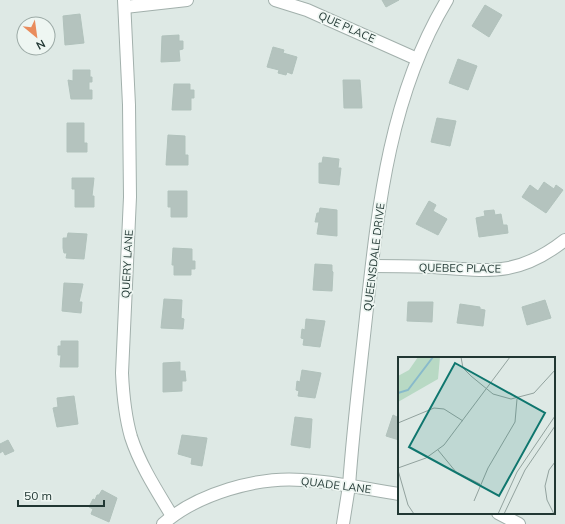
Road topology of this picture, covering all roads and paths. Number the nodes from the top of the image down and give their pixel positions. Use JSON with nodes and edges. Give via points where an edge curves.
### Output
{"nodes":[{"id":1,"x":187,"y":0,"type":"edge"},
{"id":2,"x":275,"y":0,"type":"edge"},
{"id":3,"x":447,"y":0,"type":"edge"},
{"id":4,"x":124,"y":4,"type":"edge"},
{"id":5,"x":417,"y":58,"type":"junction"},
{"id":6,"x":565,"y":240,"type":"edge"},
{"id":7,"x":372,"y":266,"type":"junction"},
{"id":8,"x":349,"y":486,"type":"junction"},
{"id":9,"x":398,"y":494,"type":"edge"},
{"id":10,"x":500,"y":514,"type":"edge"},
{"id":11,"x":168,"y":520,"type":"edge"},
{"id":12,"x":342,"y":524,"type":"edge"},
{"id":13,"x":519,"y":524,"type":"edge"}],
"edges":[{"from":1,"to":4,"type":"street"},
{"from":2,"to":5,"type":"street","name":"QUE PLACE","via":[[307,10]]},
{"from":3,"to":5,"type":"street","name":"QUEENSDALE DRIVE"},
{"from":4,"to":11,"type":"street","name":"QUERY LANE","via":[[130,197],[123,399],[132,438]]},
{"from":5,"to":7,"type":"street","name":"QUEENSDALE DRIVE","via":[[403,98],[386,167]]},
{"from":6,"to":7,"type":"street","name":"QUEBEC PLACE","via":[[531,262],[498,271]]},
{"from":7,"to":8,"type":"street","name":"QUEENSDALE DRIVE"},
{"from":8,"to":9,"type":"street","name":"QUADE LANE"},
{"from":8,"to":11,"type":"street","name":"QUADE LANE","via":[[301,479],[248,484],[201,500]]},
{"from":8,"to":12,"type":"street","name":"QUEENSDALE DRIVE"},
{"from":10,"to":13,"type":"street"}]}
